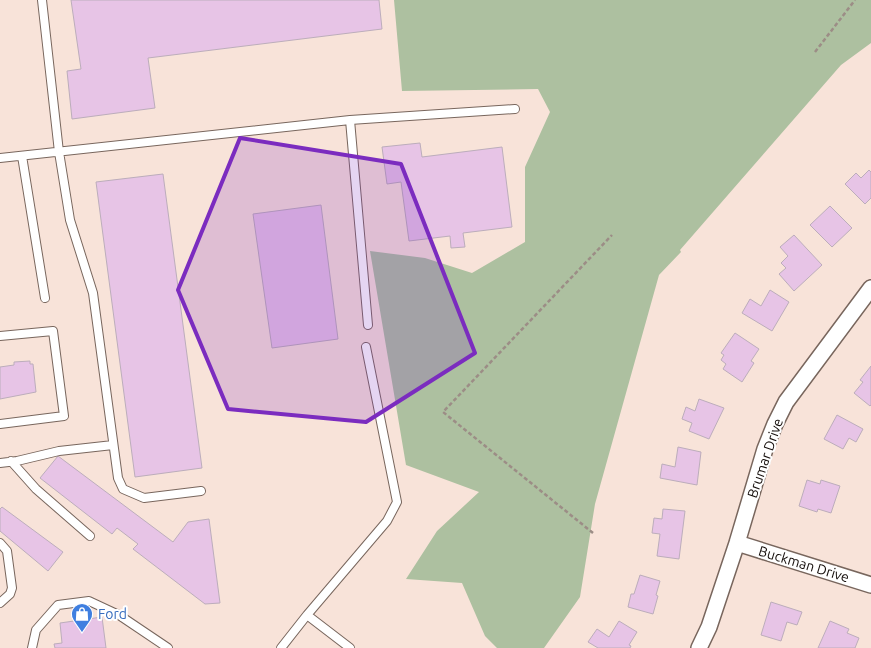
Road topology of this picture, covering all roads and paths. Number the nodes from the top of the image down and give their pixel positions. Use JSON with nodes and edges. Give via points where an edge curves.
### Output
{"nodes":[{"id":1,"x":42,"y":0,"type":"edge"},
{"id":2,"x":855,"y":0,"type":"edge"},
{"id":3,"x":815,"y":52,"type":"dead end"},
{"id":4,"x":515,"y":109,"type":"dead end"},
{"id":5,"x":350,"y":120,"type":"junction"},
{"id":6,"x":59,"y":152,"type":"junction"},
{"id":7,"x":22,"y":156,"type":"junction"},
{"id":8,"x":0,"y":158,"type":"edge"},
{"id":9,"x":612,"y":235,"type":"dead end"},
{"id":10,"x":870,"y":290,"type":"edge"},
{"id":11,"x":45,"y":298,"type":"dead end"},
{"id":12,"x":368,"y":325,"type":"dead end"},
{"id":13,"x":0,"y":336,"type":"edge"},
{"id":14,"x":366,"y":347,"type":"dead end"},
{"id":15,"x":0,"y":424,"type":"edge"},
{"id":16,"x":113,"y":445,"type":"junction"},
{"id":17,"x":11,"y":462,"type":"junction"},
{"id":18,"x":0,"y":463,"type":"edge"},
{"id":19,"x":201,"y":491,"type":"dead end"},
{"id":20,"x":593,"y":533,"type":"dead end"},
{"id":21,"x":90,"y":536,"type":"dead end"},
{"id":22,"x":0,"y":542,"type":"edge"},
{"id":23,"x":737,"y":543,"type":"junction"},
{"id":24,"x":871,"y":585,"type":"edge"},
{"id":25,"x":0,"y":603,"type":"edge"},
{"id":26,"x":307,"y":614,"type":"junction"},
{"id":27,"x":32,"y":648,"type":"edge"},
{"id":28,"x":168,"y":648,"type":"edge"},
{"id":29,"x":282,"y":648,"type":"edge"},
{"id":30,"x":350,"y":648,"type":"edge"},
{"id":31,"x":699,"y":648,"type":"edge"}],
"edges":[{"from":1,"to":6,"type":"lane"},
{"from":2,"to":3,"type":"path"},
{"from":4,"to":5,"type":"lane"},
{"from":5,"to":6,"type":"lane"},
{"from":5,"to":12,"type":"lane"},
{"from":6,"to":7,"type":"lane"},
{"from":6,"to":16,"type":"lane","via":[[70,220],[93,293]]},
{"from":7,"to":8,"type":"lane"},
{"from":7,"to":11,"type":"lane"},
{"from":9,"to":20,"type":"path","via":[[443,412]]},
{"from":10,"to":23,"type":"street","name":"Brumar Drive","via":[[786,402],[765,449]]},
{"from":13,"to":15,"type":"lane","via":[[53,331],[64,416]]},
{"from":14,"to":26,"type":"lane","via":[[397,502],[387,520]]},
{"from":16,"to":17,"type":"lane","via":[[59,451]]},
{"from":16,"to":19,"type":"lane","via":[[118,478],[123,488],[132,494],[144,498]]},
{"from":17,"to":18,"type":"lane"},
{"from":17,"to":21,"type":"lane","via":[[36,489]]},
{"from":22,"to":25,"type":"lane","via":[[7,551],[12,588]]},
{"from":23,"to":24,"type":"street","name":"Buckman Drive"},
{"from":23,"to":31,"type":"street","name":"Brumar Drive"},
{"from":26,"to":29,"type":"lane"},
{"from":26,"to":30,"type":"lane"},
{"from":27,"to":28,"type":"lane","via":[[36,630],[58,605],[89,602],[118,615]]}]}
